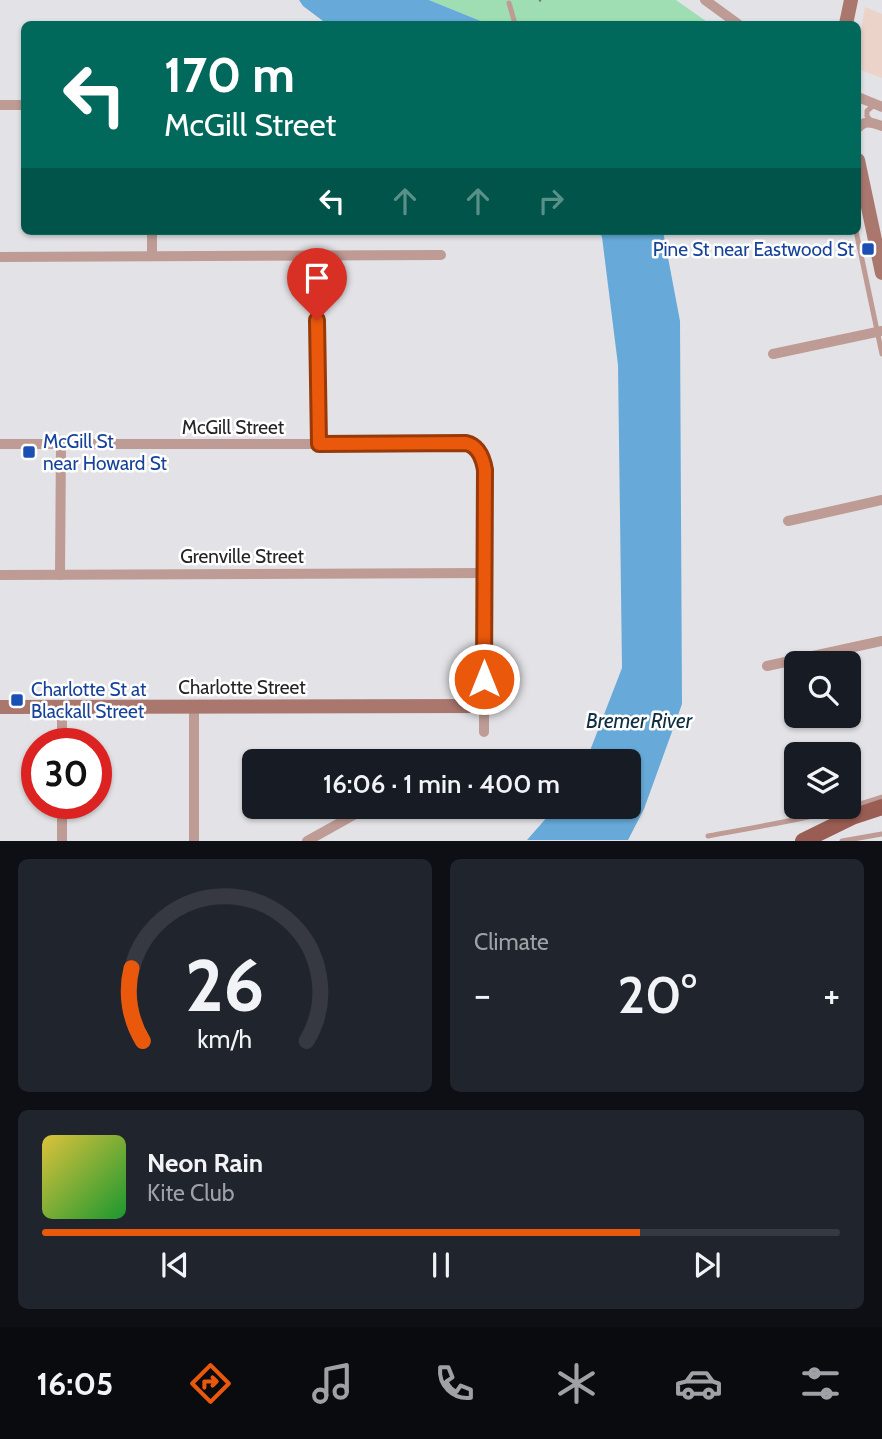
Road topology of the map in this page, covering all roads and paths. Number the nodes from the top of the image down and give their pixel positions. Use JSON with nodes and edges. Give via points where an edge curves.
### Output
{"nodes":[{"id":1,"x":705,"y":0,"type":"edge"},
{"id":2,"x":851,"y":0,"type":"edge"},
{"id":3,"x":509,"y":3,"type":"dead end"},
{"id":4,"x":514,"y":21,"type":"edge"},
{"id":5,"x":734,"y":21,"type":"edge"},
{"id":6,"x":847,"y":21,"type":"edge"},
{"id":7,"x":861,"y":98,"type":"edge"},
{"id":8,"x":0,"y":105,"type":"edge"},
{"id":9,"x":21,"y":105,"type":"edge"},
{"id":10,"x":878,"y":106,"type":"edge"},
{"id":11,"x":877,"y":124,"type":"edge"},
{"id":12,"x":861,"y":174,"type":"edge"},
{"id":13,"x":152,"y":235,"type":"edge"},
{"id":14,"x":857,"y":235,"type":"edge"},
{"id":15,"x":440,"y":255,"type":"dead end"},
{"id":16,"x":152,"y":256,"type":"junction"},
{"id":17,"x":316,"y":256,"type":"junction"},
{"id":18,"x":0,"y":257,"type":"edge"},
{"id":19,"x":882,"y":273,"type":"edge"},
{"id":20,"x":880,"y":332,"type":"edge"},
{"id":21,"x":773,"y":354,"type":"dead end"},
{"id":22,"x":882,"y":354,"type":"edge"},
{"id":23,"x":0,"y":444,"type":"edge"},
{"id":24,"x":61,"y":444,"type":"junction"},
{"id":25,"x":319,"y":444,"type":"junction"},
{"id":26,"x":882,"y":500,"type":"edge"},
{"id":27,"x":788,"y":521,"type":"dead end"},
{"id":28,"x":484,"y":573,"type":"junction"},
{"id":29,"x":0,"y":575,"type":"edge"},
{"id":30,"x":60,"y":575,"type":"junction"},
{"id":31,"x":882,"y":641,"type":"edge"},
{"id":32,"x":767,"y":666,"type":"dead end"},
{"id":33,"x":62,"y":706,"type":"junction"},
{"id":34,"x":194,"y":706,"type":"junction"},
{"id":35,"x":484,"y":706,"type":"junction"},
{"id":36,"x":0,"y":707,"type":"edge"},
{"id":37,"x":62,"y":728,"type":"edge"},
{"id":38,"x":484,"y":733,"type":"dead end"},
{"id":39,"x":881,"y":807,"type":"edge"},
{"id":40,"x":861,"y":808,"type":"edge"},
{"id":41,"x":861,"y":808,"type":"edge"},
{"id":42,"x":62,"y":819,"type":"edge"},
{"id":43,"x":346,"y":819,"type":"edge"},
{"id":44,"x":804,"y":819,"type":"edge"},
{"id":45,"x":882,"y":834,"type":"edge"},
{"id":46,"x":708,"y":836,"type":"dead end"},
{"id":47,"x":62,"y":841,"type":"edge"},
{"id":48,"x":194,"y":841,"type":"edge"},
{"id":49,"x":307,"y":841,"type":"edge"},
{"id":50,"x":803,"y":841,"type":"edge"},
{"id":51,"x":842,"y":841,"type":"edge"}],
"edges":[{"from":1,"to":5,"type":"street"},
{"from":2,"to":6,"type":"street"},
{"from":3,"to":4,"type":"lane"},
{"from":7,"to":10,"type":"street"},
{"from":8,"to":9,"type":"street"},
{"from":10,"to":11,"type":"lane","via":[[867,112]]},
{"from":12,"to":19,"type":"street"},
{"from":13,"to":16,"type":"street"},
{"from":14,"to":20,"type":"lane"},
{"from":15,"to":17,"type":"street"},
{"from":16,"to":17,"type":"street"},
{"from":16,"to":18,"type":"street"},
{"from":17,"to":25,"type":"street"},
{"from":20,"to":21,"type":"street"},
{"from":20,"to":22,"type":"lane"},
{"from":23,"to":24,"type":"street","name":"McGill Street"},
{"from":24,"to":25,"type":"street","name":"McGill Street"},
{"from":24,"to":30,"type":"street"},
{"from":25,"to":28,"type":"street","name":"McGill Street","via":[[466,443],[476,448],[485,470]]},
{"from":26,"to":27,"type":"street"},
{"from":28,"to":30,"type":"street","name":"Grenville Street"},
{"from":28,"to":35,"type":"street"},
{"from":29,"to":30,"type":"street","name":"Grenville Street"},
{"from":31,"to":32,"type":"street"},
{"from":33,"to":34,"type":"street","name":"Charlotte Street"},
{"from":33,"to":36,"type":"street","name":"Charlotte Street"},
{"from":33,"to":37,"type":"street"},
{"from":34,"to":35,"type":"street","name":"Charlotte Street"},
{"from":34,"to":48,"type":"street"},
{"from":35,"to":38,"type":"street"},
{"from":39,"to":40,"type":"lane"},
{"from":39,"to":41,"type":"lane"},
{"from":39,"to":50,"type":"main road"},
{"from":42,"to":47,"type":"street"},
{"from":43,"to":49,"type":"street"},
{"from":44,"to":46,"type":"lane"},
{"from":45,"to":51,"type":"lane"}]}
